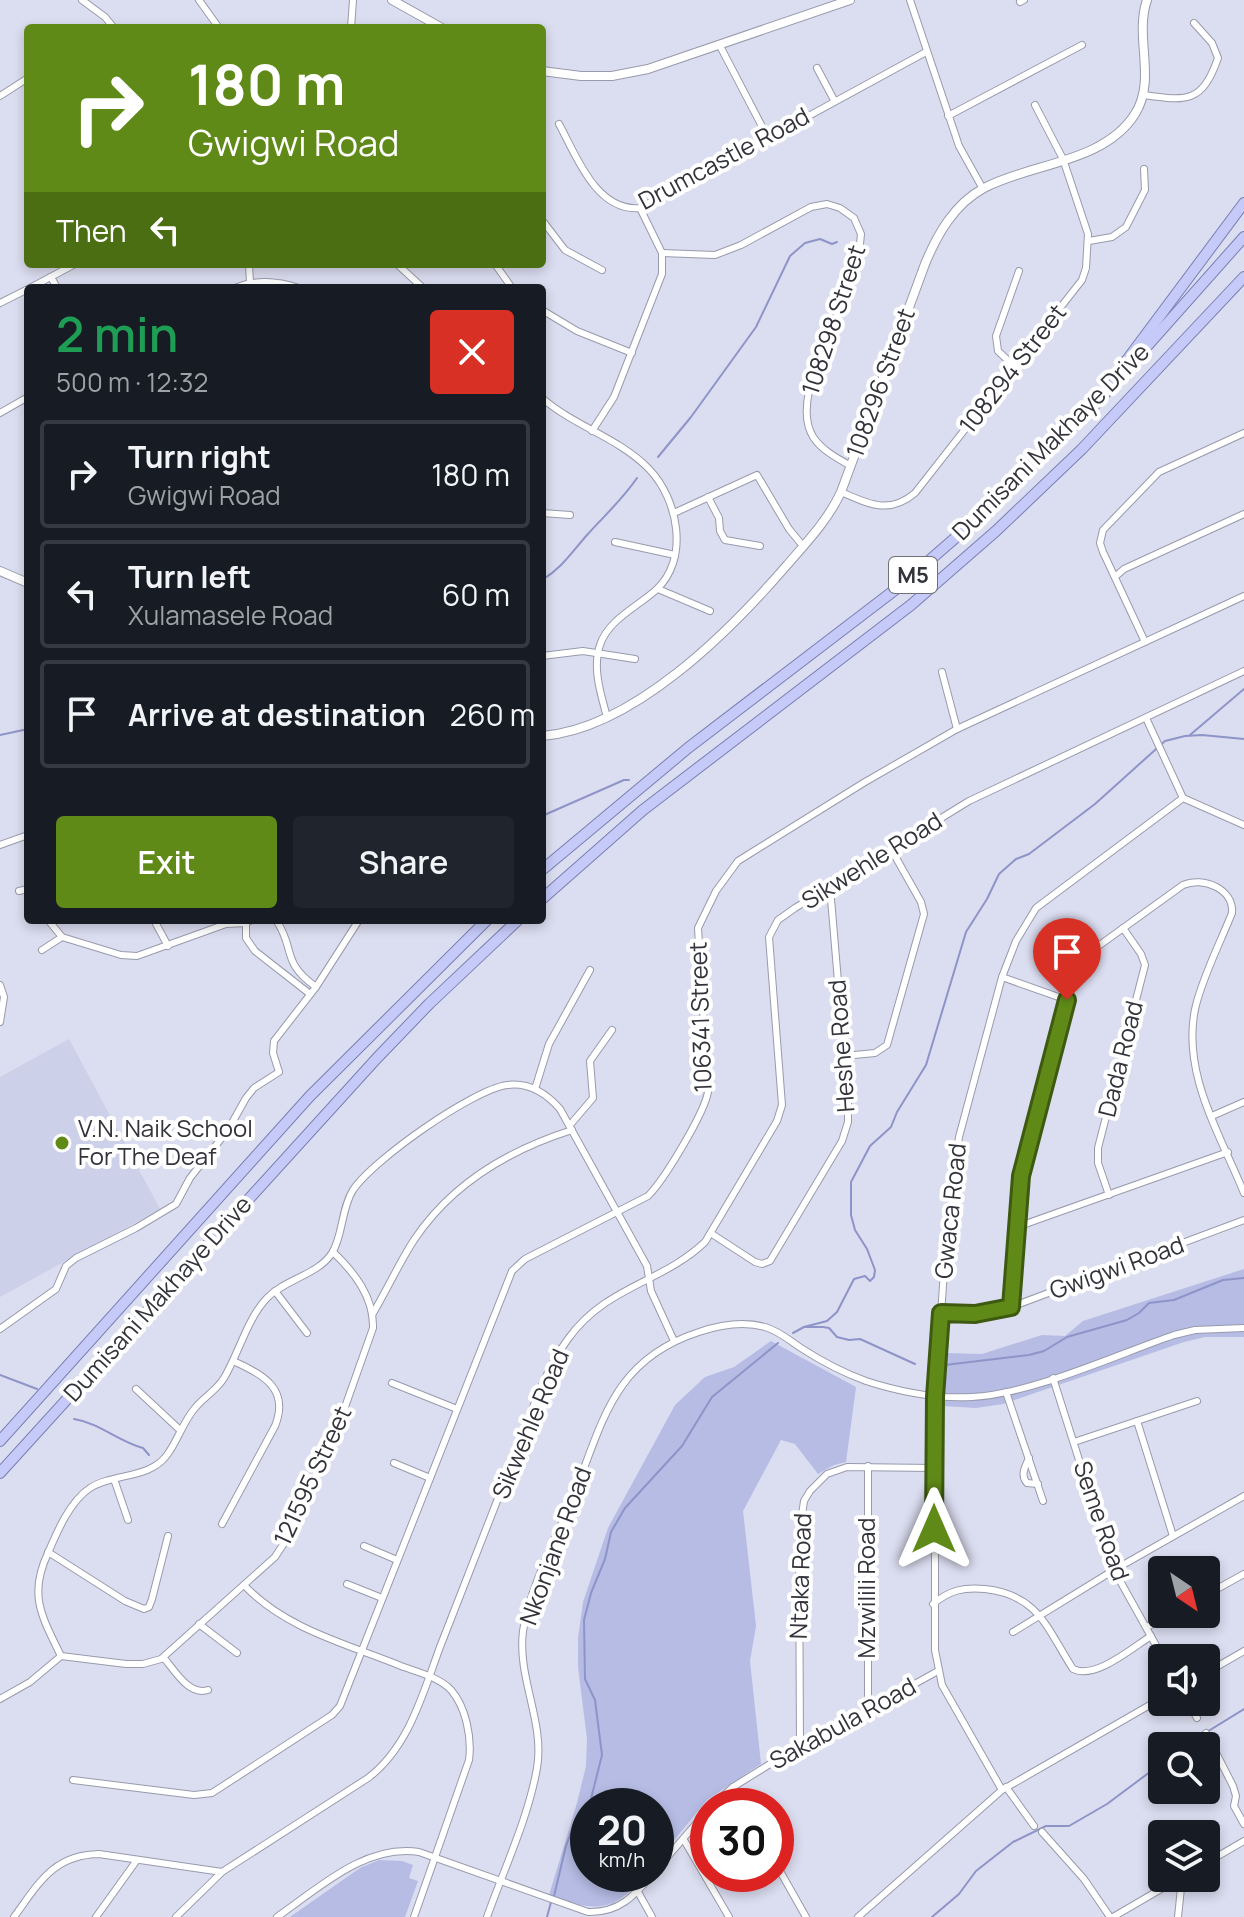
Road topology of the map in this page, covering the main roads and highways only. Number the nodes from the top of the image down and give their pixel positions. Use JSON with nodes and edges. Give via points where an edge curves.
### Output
{"nodes":[{"id":1,"x":1244,"y":203,"type":"edge"},
{"id":2,"x":1244,"y":237,"type":"edge"},
{"id":3,"x":1244,"y":277,"type":"edge"},
{"id":4,"x":1092,"y":408,"type":"junction"},
{"id":5,"x":546,"y":867,"type":"edge"},
{"id":6,"x":546,"y":895,"type":"edge"},
{"id":7,"x":483,"y":924,"type":"edge"},
{"id":8,"x":514,"y":924,"type":"edge"},
{"id":9,"x":0,"y":1441,"type":"edge"},
{"id":10,"x":0,"y":1473,"type":"edge"}],
"edges":[{"from":1,"to":4,"type":"main road"},
{"from":2,"to":4,"type":"main road","name":"Dumisani Makhaye Drive","number":"M5"},
{"from":3,"to":6,"type":"main road","name":"Dumisani Makhaye Drive","number":"M5","via":[[1082,449],[986,540],[911,605],[643,810]]},
{"from":4,"to":5,"type":"main road","name":"Dumisani Makhaye Drive","number":"M5","via":[[900,586],[667,765]]},
{"from":7,"to":9,"type":"main road","name":"Dumisani Makhaye Drive","via":[[310,1096]]},
{"from":8,"to":10,"type":"main road","name":"Dumisani Makhaye Drive","via":[[377,1058]]}]}
